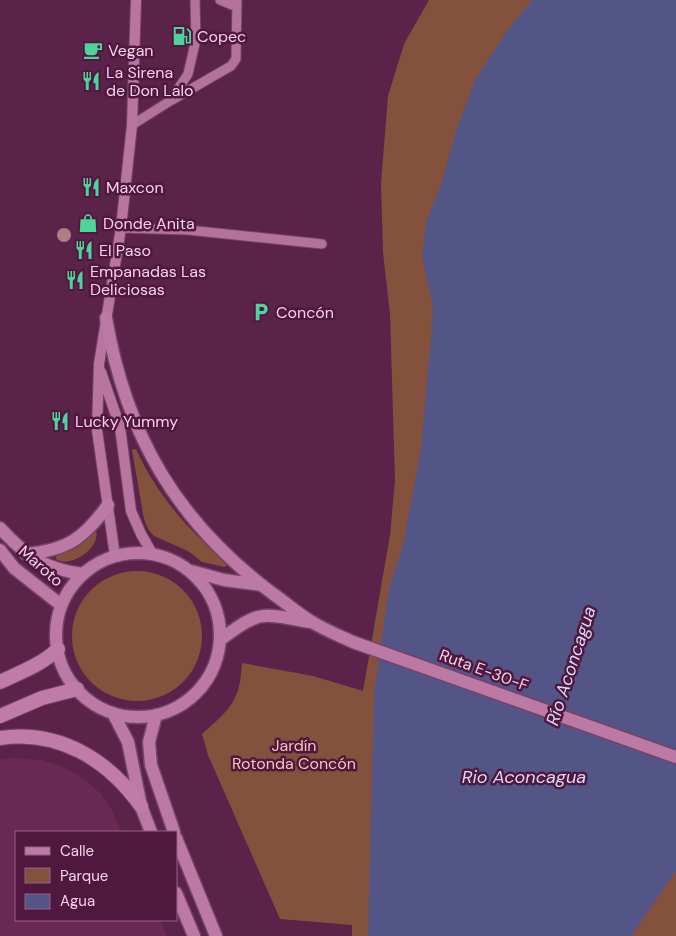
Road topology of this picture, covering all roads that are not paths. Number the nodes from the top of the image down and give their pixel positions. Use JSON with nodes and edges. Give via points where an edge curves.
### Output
{"nodes":[{"id":1,"x":136,"y":0,"type":"edge"},
{"id":2,"x":195,"y":0,"type":"edge"},
{"id":3,"x":220,"y":0,"type":"edge"},
{"id":4,"x":237,"y":4,"type":"edge"},
{"id":5,"x":170,"y":101,"type":"junction"},
{"id":6,"x":132,"y":124,"type":"junction"},
{"id":7,"x":121,"y":228,"type":"junction"},
{"id":8,"x":322,"y":244,"type":"dead end"},
{"id":9,"x":106,"y":318,"type":"junction"},
{"id":10,"x":99,"y":364,"type":"junction"},
{"id":11,"x":108,"y":504,"type":"junction"},
{"id":12,"x":0,"y":528,"type":"edge"},
{"id":13,"x":0,"y":550,"type":"edge"},
{"id":14,"x":26,"y":554,"type":"junction"},
{"id":15,"x":153,"y":554,"type":"junction"},
{"id":16,"x":115,"y":556,"type":"junction"},
{"id":17,"x":188,"y":570,"type":"junction"},
{"id":18,"x":83,"y":574,"type":"junction"},
{"id":19,"x":262,"y":585,"type":"junction"},
{"id":20,"x":61,"y":605,"type":"junction"},
{"id":21,"x":311,"y":622,"type":"junction"},
{"id":22,"x":220,"y":640,"type":"junction"},
{"id":23,"x":58,"y":649,"type":"junction"},
{"id":24,"x":0,"y":682,"type":"edge"},
{"id":25,"x":77,"y":689,"type":"junction"},
{"id":26,"x":113,"y":713,"type":"junction"},
{"id":27,"x":156,"y":715,"type":"junction"},
{"id":28,"x":0,"y":716,"type":"edge"},
{"id":29,"x":0,"y":738,"type":"edge"},
{"id":30,"x":676,"y":757,"type":"edge"},
{"id":31,"x":141,"y":806,"type":"junction"},
{"id":32,"x":151,"y":831,"type":"edge"},
{"id":33,"x":174,"y":831,"type":"edge"},
{"id":34,"x":178,"y":843,"type":"edge"},
{"id":35,"x":178,"y":898,"type":"edge"},
{"id":36,"x":194,"y":936,"type":"edge"},
{"id":37,"x":216,"y":936,"type":"edge"}],
"edges":[{"from":1,"to":6,"type":"main road"},
{"from":2,"to":5,"type":"lane","via":[[196,39],[188,74]]},
{"from":3,"to":4,"type":"lane"},
{"from":4,"to":5,"type":"lane","via":[[236,59],[231,66]]},
{"from":5,"to":6,"type":"lane"},
{"from":6,"to":7,"type":"main road"},
{"from":7,"to":8,"type":"lane","via":[[188,230]]},
{"from":7,"to":9,"type":"main road"},
{"from":9,"to":10,"type":"main road"},
{"from":9,"to":19,"type":"main road","via":[[126,401],[155,465],[191,518]]},
{"from":10,"to":11,"type":"main road","via":[[97,430]]},
{"from":10,"to":15,"type":"main road","via":[[120,427],[131,511]]},
{"from":11,"to":14,"type":"main road","via":[[92,526],[78,538],[54,550]]},
{"from":11,"to":16,"type":"main road"},
{"from":12,"to":14,"type":"main road","name":"Maroto"},
{"from":13,"to":20,"type":"main road","name":"Maroto","via":[[14,568]]},
{"from":14,"to":18,"type":"main road","name":"Maroto","via":[[53,568]]},
{"from":15,"to":16,"type":"main road"},
{"from":15,"to":17,"type":"main road"},
{"from":16,"to":18,"type":"main road"},
{"from":17,"to":19,"type":"main road","name":"Ruta E-30-F","via":[[224,580]]},
{"from":17,"to":22,"type":"main road","via":[[212,601]]},
{"from":18,"to":20,"type":"main road"},
{"from":19,"to":21,"type":"main road","name":"Ruta E-30-F"},
{"from":20,"to":23,"type":"main road","via":[[56,630]]},
{"from":21,"to":22,"type":"main road","name":"Ruta E-30-F","via":[[258,617],[248,620]]},
{"from":21,"to":30,"type":"main road","name":"Ruta E-30-F","via":[[353,642]]},
{"from":22,"to":27,"type":"main road","via":[[216,660],[199,690],[172,710]]},
{"from":23,"to":24,"type":"highway","via":[[34,667]]},
{"from":23,"to":25,"type":"main road","via":[[65,673]]},
{"from":25,"to":26,"type":"main road","via":[[99,707]]},
{"from":25,"to":28,"type":"highway","via":[[42,698]]},
{"from":26,"to":27,"type":"main road","via":[[142,717]]},
{"from":26,"to":31,"type":"main road","via":[[128,742]]},
{"from":27,"to":33,"type":"main road","via":[[149,742],[151,765]]},
{"from":29,"to":31,"type":"highway","via":[[41,738],[75,748],[105,767]]},
{"from":31,"to":32,"type":"main road"},
{"from":34,"to":37,"type":"main road"},
{"from":35,"to":36,"type":"main road"}]}
